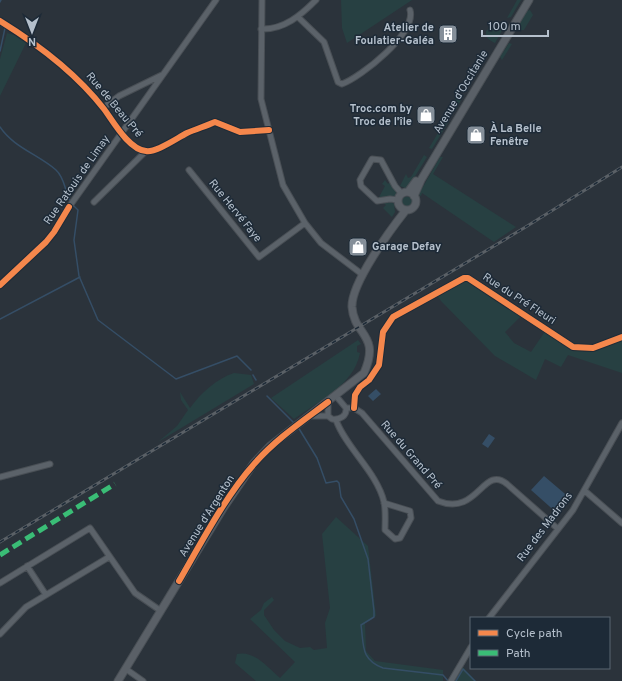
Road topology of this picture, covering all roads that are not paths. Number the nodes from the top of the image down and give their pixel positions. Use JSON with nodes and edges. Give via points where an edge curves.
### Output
{"nodes":[{"id":1,"x":216,"y":0,"type":"edge"},
{"id":2,"x":262,"y":0,"type":"edge"},
{"id":3,"x":316,"y":0,"type":"edge"},
{"id":4,"x":525,"y":0,"type":"edge"},
{"id":5,"x":529,"y":0,"type":"edge"},
{"id":6,"x":410,"y":10,"type":"dead end"},
{"id":7,"x":298,"y":17,"type":"junction"},
{"id":8,"x":0,"y":21,"type":"edge"},
{"id":9,"x":261,"y":29,"type":"junction"},
{"id":10,"x":163,"y":74,"type":"junction"},
{"id":11,"x":103,"y":108,"type":"junction"},
{"id":12,"x":269,"y":130,"type":"junction"},
{"id":13,"x":121,"y":134,"type":"junction"},
{"id":14,"x":146,"y":151,"type":"junction"},
{"id":15,"x":189,"y":170,"type":"dead end"},
{"id":16,"x":408,"y":194,"type":"junction"},
{"id":17,"x":94,"y":202,"type":"dead end"},
{"id":18,"x":399,"y":203,"type":"junction"},
{"id":19,"x":406,"y":210,"type":"junction"},
{"id":20,"x":306,"y":223,"type":"junction"},
{"id":21,"x":391,"y":229,"type":"junction"},
{"id":22,"x":363,"y":275,"type":"junction"},
{"id":23,"x":0,"y":285,"type":"edge"},
{"id":24,"x":622,"y":337,"type":"edge"},
{"id":25,"x":336,"y":396,"type":"junction"},
{"id":26,"x":328,"y":402,"type":"junction"},
{"id":27,"x":346,"y":408,"type":"junction"},
{"id":28,"x":354,"y":408,"type":"junction"},
{"id":29,"x":310,"y":416,"type":"junction"},
{"id":30,"x":328,"y":416,"type":"junction"},
{"id":31,"x":336,"y":420,"type":"junction"},
{"id":32,"x":622,"y":423,"type":"edge"},
{"id":33,"x":50,"y":464,"type":"dead end"},
{"id":34,"x":0,"y":477,"type":"edge"},
{"id":35,"x":585,"y":491,"type":"junction"},
{"id":36,"x":384,"y":502,"type":"junction"},
{"id":37,"x":622,"y":523,"type":"edge"},
{"id":38,"x":558,"y":529,"type":"junction"},
{"id":39,"x":109,"y":557,"type":"junction"},
{"id":40,"x":27,"y":566,"type":"junction"},
{"id":41,"x":0,"y":583,"type":"edge"},
{"id":42,"x":46,"y":595,"type":"junction"},
{"id":43,"x":161,"y":611,"type":"junction"},
{"id":44,"x":490,"y":617,"type":"edge"},
{"id":45,"x":0,"y":634,"type":"edge"},
{"id":46,"x":470,"y":649,"type":"edge"},
{"id":47,"x":126,"y":669,"type":"junction"},
{"id":48,"x":451,"y":680,"type":"edge"},
{"id":49,"x":118,"y":681,"type":"edge"},
{"id":50,"x":143,"y":681,"type":"edge"}],
"edges":[{"from":1,"to":10,"type":"street","name":"Rue Ratouis de Limay"},
{"from":2,"to":9,"type":"street"},
{"from":3,"to":7,"type":"street"},
{"from":4,"to":16,"type":"main road","name":"Avenue d'Occitanie"},
{"from":5,"to":16,"type":"main road","name":"Avenue d'Occitanie","via":[[418,185]]},
{"from":6,"to":7,"type":"street","via":[[411,19],[405,32],[383,54],[344,84],[339,84],[324,42]]},
{"from":7,"to":9,"type":"street","via":[[282,26]]},
{"from":8,"to":11,"type":"street","name":"Rue de Beau Pré","via":[[80,79]]},
{"from":9,"to":12,"type":"street","via":[[260,99]]},
{"from":10,"to":11,"type":"street","via":[[119,96]]},
{"from":10,"to":13,"type":"street","name":"Rue Ratouis de Limay"},
{"from":11,"to":13,"type":"street","name":"Rue de Beau Pré"},
{"from":12,"to":14,"type":"street","name":"Rue de Beau Pré","via":[[240,132],[215,122],[188,132],[158,149]]},
{"from":12,"to":20,"type":"street","via":[[283,185]]},
{"from":13,"to":14,"type":"street","name":"Rue de Beau Pré","via":[[135,146]]},
{"from":13,"to":23,"type":"street","name":"Rue Ratouis de Limay","via":[[46,242]]},
{"from":14,"to":17,"type":"street"},
{"from":15,"to":20,"type":"street","name":"Rue Hervé Faye","via":[[259,257]]},
{"from":16,"to":18,"type":"main road","name":"Avenue d'Occitanie"},
{"from":16,"to":18,"type":"street","via":[[395,186],[381,160],[372,159],[360,180],[361,186],[377,201],[390,198]]},
{"from":16,"to":19,"type":"main road","name":"Avenue d'Occitanie","via":[[415,205]]},
{"from":18,"to":19,"type":"main road"},
{"from":18,"to":21,"type":"main road","name":"Avenue d'Occitanie"},
{"from":19,"to":21,"type":"main road","name":"Avenue d'Occitanie"},
{"from":20,"to":22,"type":"street","via":[[321,244]]},
{"from":21,"to":22,"type":"main road","name":"Avenue d'Occitanie"},
{"from":22,"to":25,"type":"main road","name":"Avenue d'Argenton","via":[[352,308],[368,341],[368,362],[364,373]]},
{"from":24,"to":28,"type":"street","name":"Rue du Pré Fleuri","via":[[593,348],[574,347],[468,278],[464,278],[393,317],[383,332],[379,365],[355,395]]},
{"from":25,"to":26,"type":"main road","name":"Avenue d'Argenton"},
{"from":25,"to":27,"type":"street"},
{"from":26,"to":29,"type":"main road","name":"Avenue d'Argenton"},
{"from":26,"to":30,"type":"street"},
{"from":27,"to":28,"type":"street"},
{"from":27,"to":31,"type":"street","via":[[345,414]]},
{"from":28,"to":38,"type":"street","name":"Rue du Grand Pré","via":[[362,413],[438,501],[445,504],[463,503],[486,483],[498,479]]},
{"from":29,"to":30,"type":"street"},
{"from":29,"to":43,"type":"main road","name":"Avenue d'Argenton","via":[[270,446],[247,472]]},
{"from":30,"to":31,"type":"street"},
{"from":31,"to":36,"type":"street","via":[[370,473]]},
{"from":32,"to":35,"type":"street","name":"Rue des Madrons"},
{"from":33,"to":34,"type":"street"},
{"from":35,"to":37,"type":"street"},
{"from":35,"to":38,"type":"street","name":"Rue des Madrons"},
{"from":36,"to":36,"type":"street","via":[[385,530],[395,539],[400,538],[411,518],[410,511]]},
{"from":38,"to":44,"type":"street","name":"Rue des Madrons"},
{"from":39,"to":40,"type":"street","via":[[90,528]]},
{"from":39,"to":42,"type":"street"},
{"from":39,"to":43,"type":"street","via":[[135,593]]},
{"from":40,"to":41,"type":"street"},
{"from":40,"to":42,"type":"street"},
{"from":42,"to":45,"type":"street","via":[[26,607]]},
{"from":43,"to":47,"type":"main road","name":"Avenue d'Argenton"},
{"from":46,"to":48,"type":"street"},
{"from":47,"to":49,"type":"main road","name":"Avenue d'Argenton"},
{"from":47,"to":50,"type":"street"}]}
